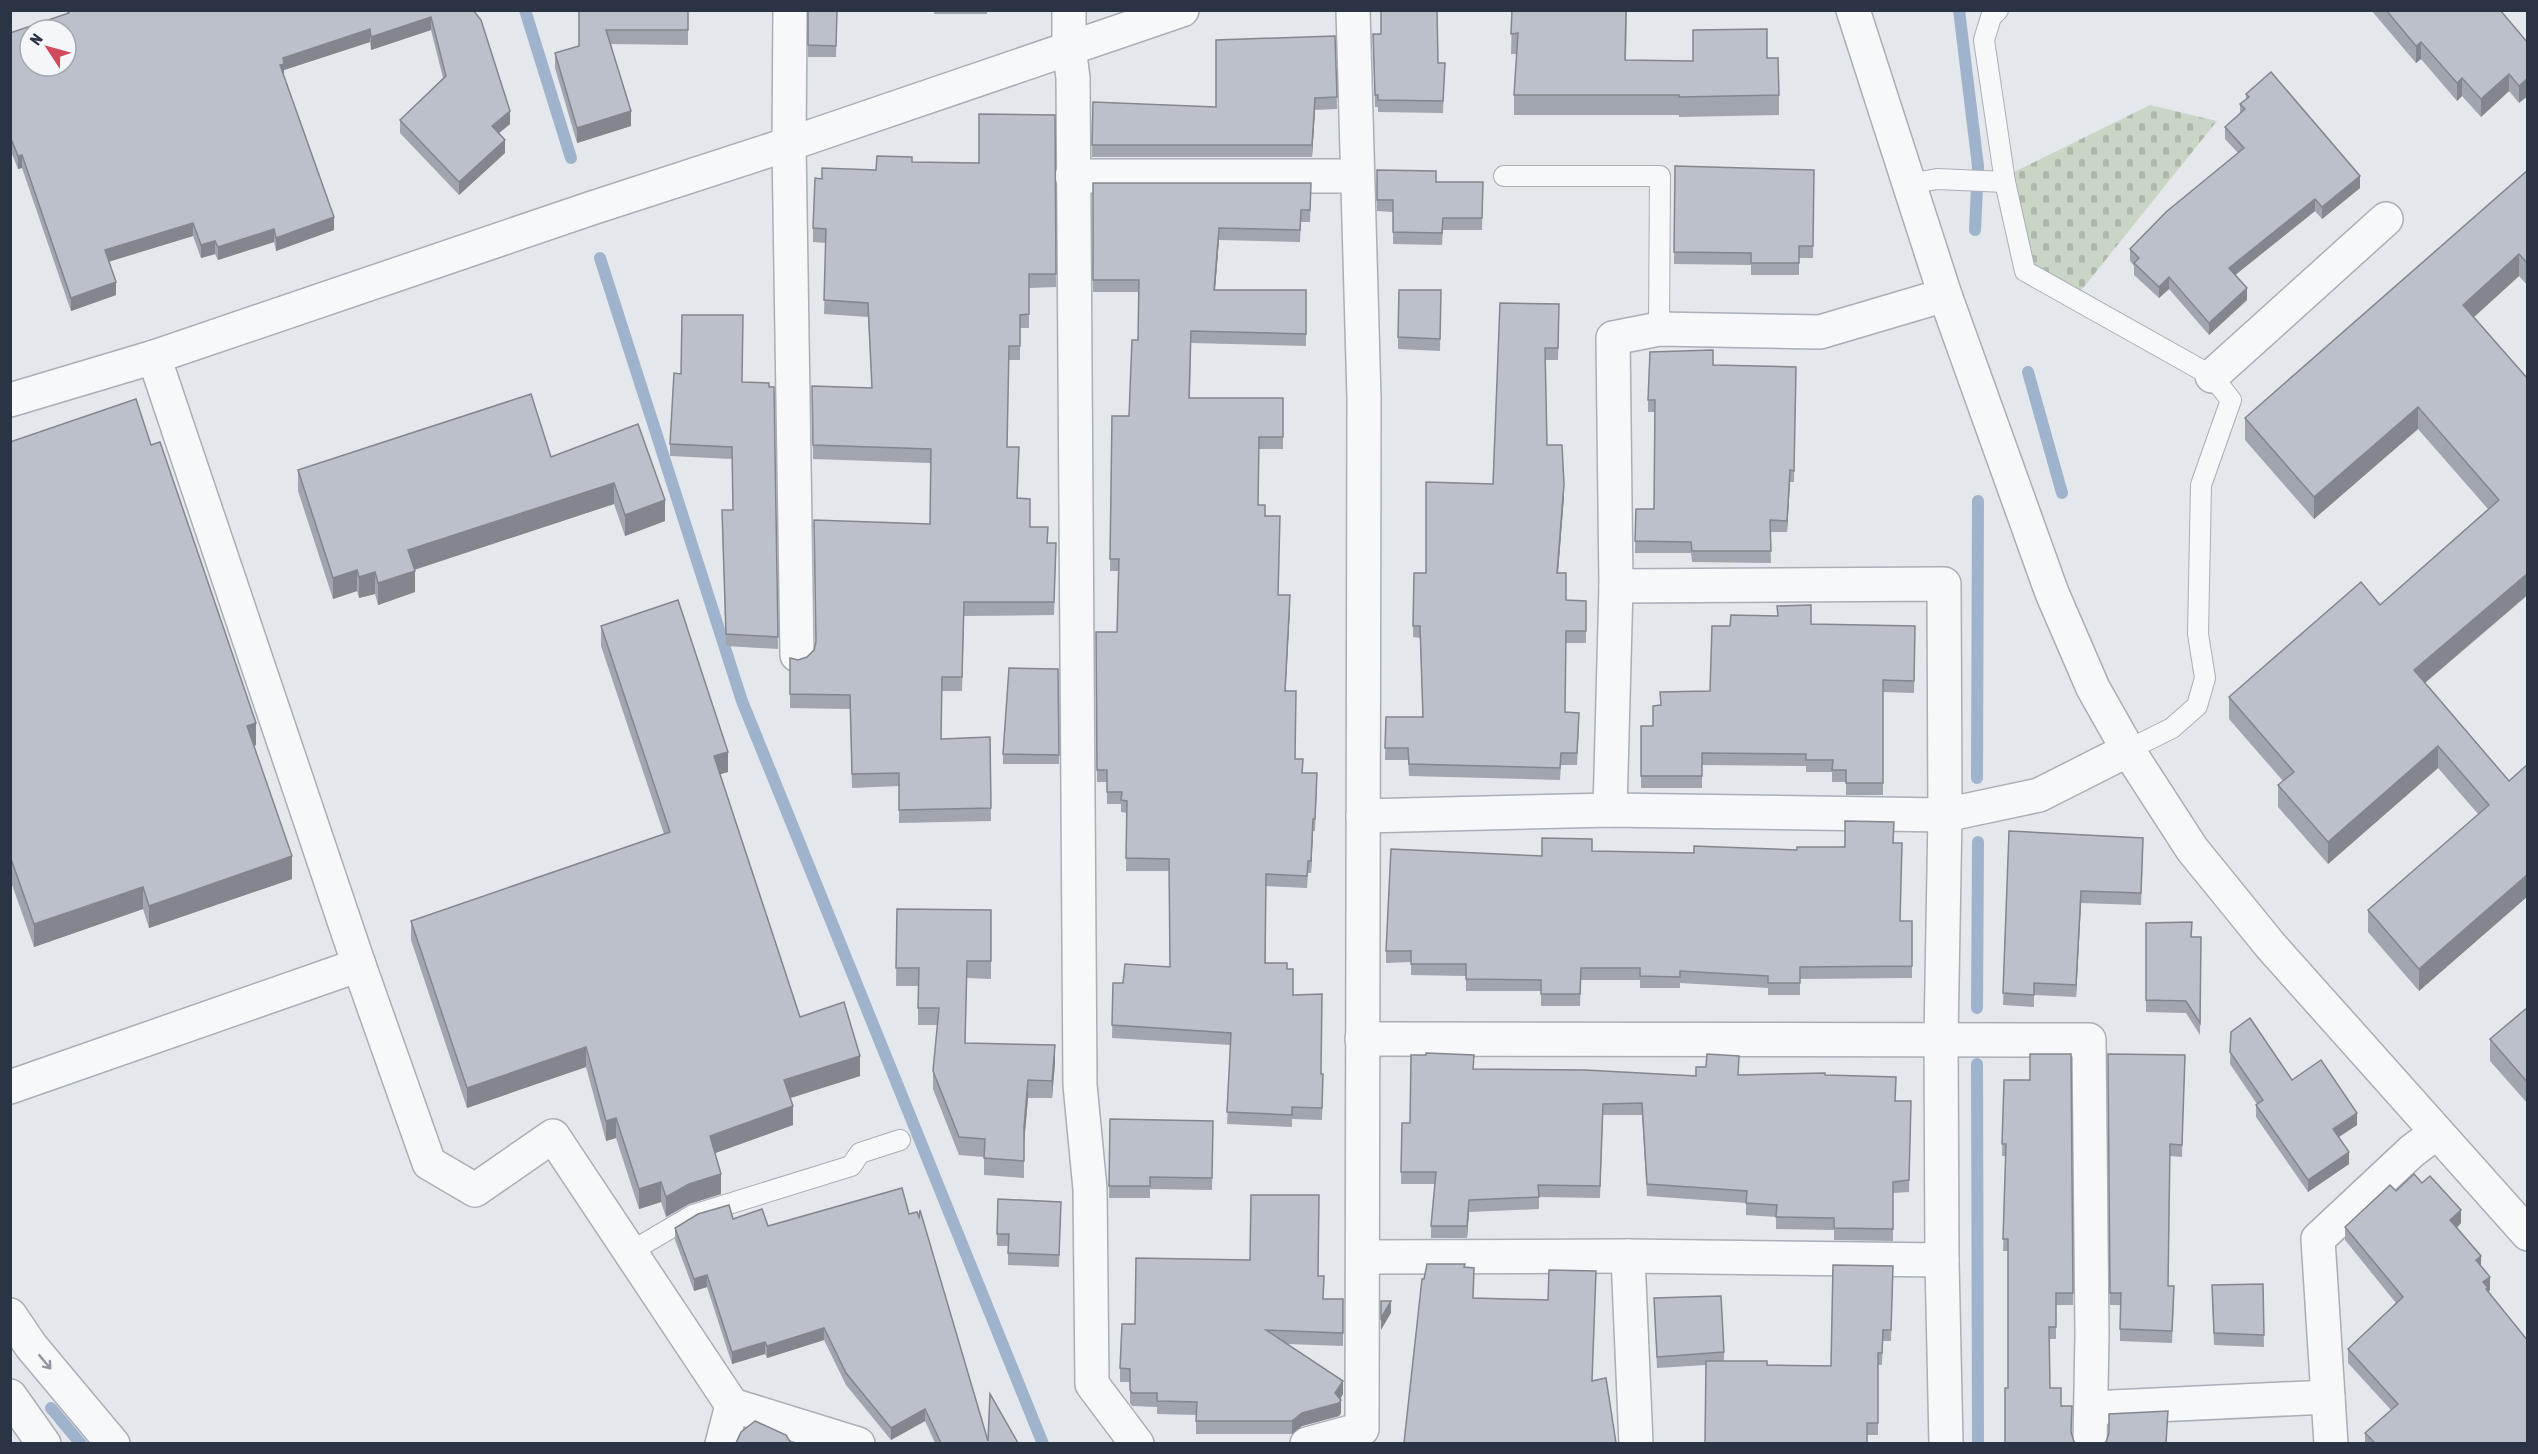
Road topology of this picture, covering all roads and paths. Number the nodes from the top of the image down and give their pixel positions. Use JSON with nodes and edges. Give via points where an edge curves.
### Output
{"nodes":[{"id":1,"x":790,"y":10,"type":"edge"},
{"id":2,"x":1069,"y":10,"type":"edge"},
{"id":3,"x":1182,"y":10,"type":"edge"},
{"id":4,"x":1353,"y":10,"type":"edge"},
{"id":5,"x":1853,"y":10,"type":"edge"},
{"id":6,"x":1998,"y":10,"type":"edge"},
{"id":7,"x":1069,"y":47,"type":"junction"},
{"id":8,"x":789,"y":144,"type":"junction"},
{"id":9,"x":1072,"y":176,"type":"junction"},
{"id":10,"x":1357,"y":176,"type":"junction"},
{"id":11,"x":1504,"y":176,"type":"dead end"},
{"id":12,"x":2005,"y":182,"type":"junction"},
{"id":13,"x":1909,"y":184,"type":"junction"},
{"id":14,"x":2386,"y":219,"type":"dead end"},
{"id":15,"x":1945,"y":295,"type":"junction"},
{"id":16,"x":1659,"y":329,"type":"junction"},
{"id":17,"x":154,"y":357,"type":"junction"},
{"id":18,"x":2212,"y":376,"type":"junction"},
{"id":19,"x":10,"y":400,"type":"edge"},
{"id":20,"x":1616,"y":586,"type":"junction"},
{"id":21,"x":797,"y":656,"type":"dead end"},
{"id":22,"x":2128,"y":750,"type":"junction"},
{"id":23,"x":1610,"y":810,"type":"junction"},
{"id":24,"x":1945,"y":815,"type":"junction"},
{"id":25,"x":1363,"y":816,"type":"junction"},
{"id":26,"x":359,"y":965,"type":"junction"},
{"id":27,"x":1941,"y":1038,"type":"junction"},
{"id":28,"x":1362,"y":1039,"type":"junction"},
{"id":29,"x":10,"y":1088,"type":"edge"},
{"id":30,"x":2436,"y":1133,"type":"junction"},
{"id":31,"x":900,"y":1140,"type":"dead end"},
{"id":32,"x":2528,"y":1234,"type":"edge"},
{"id":33,"x":630,"y":1252,"type":"junction"},
{"id":34,"x":1628,"y":1256,"type":"junction"},
{"id":35,"x":1364,"y":1257,"type":"junction"},
{"id":36,"x":1942,"y":1260,"type":"junction"},
{"id":37,"x":10,"y":1315,"type":"edge"},
{"id":38,"x":10,"y":1396,"type":"edge"},
{"id":39,"x":2328,"y":1397,"type":"junction"},
{"id":40,"x":732,"y":1406,"type":"junction"},
{"id":41,"x":2091,"y":1408,"type":"junction"},
{"id":42,"x":44,"y":1443,"type":"edge"},
{"id":43,"x":113,"y":1443,"type":"edge"},
{"id":44,"x":722,"y":1443,"type":"edge"},
{"id":45,"x":858,"y":1443,"type":"edge"},
{"id":46,"x":1137,"y":1443,"type":"edge"},
{"id":47,"x":1306,"y":1443,"type":"edge"},
{"id":48,"x":1636,"y":1443,"type":"edge"},
{"id":49,"x":1946,"y":1443,"type":"edge"},
{"id":50,"x":2090,"y":1443,"type":"edge"},
{"id":51,"x":2331,"y":1443,"type":"edge"}],
"edges":[{"from":1,"to":8,"type":"street"},
{"from":2,"to":7,"type":"street"},
{"from":3,"to":7,"type":"street"},
{"from":4,"to":10,"type":"street"},
{"from":5,"to":13,"type":"street"},
{"from":6,"to":12,"type":"lane","via":[[1991,17],[1984,40]]},
{"from":7,"to":8,"type":"street"},
{"from":7,"to":9,"type":"street","via":[[1073,78]]},
{"from":8,"to":17,"type":"street"},
{"from":8,"to":21,"type":"street"},
{"from":9,"to":10,"type":"street"},
{"from":9,"to":46,"type":"street","via":[[1080,1085],[1090,1189],[1092,1383]]},
{"from":10,"to":25,"type":"street","via":[[1364,398]]},
{"from":11,"to":16,"type":"lane","via":[[1660,176]]},
{"from":12,"to":13,"type":"lane","via":[[1937,179]]},
{"from":12,"to":18,"type":"lane","via":[[2025,271]]},
{"from":13,"to":15,"type":"street"},
{"from":14,"to":18,"type":"street"},
{"from":15,"to":16,"type":"street","via":[[1820,332]]},
{"from":15,"to":22,"type":"street","via":[[2052,592],[2093,688]]},
{"from":16,"to":20,"type":"street","via":[[1613,338]]},
{"from":17,"to":19,"type":"street"},
{"from":17,"to":26,"type":"street"},
{"from":18,"to":22,"type":"lane","via":[[2231,400],[2201,485],[2198,634],[2205,678],[2197,706],[2172,728]]},
{"from":20,"to":23,"type":"street"},
{"from":20,"to":24,"type":"street","via":[[1944,584]]},
{"from":22,"to":24,"type":"street","via":[[2039,795]]},
{"from":22,"to":30,"type":"street","via":[[2192,849],[2270,945]]},
{"from":23,"to":24,"type":"street"},
{"from":23,"to":25,"type":"street"},
{"from":24,"to":27,"type":"street"},
{"from":25,"to":28,"type":"street"},
{"from":26,"to":29,"type":"street"},
{"from":26,"to":33,"type":"street","via":[[429,1163],[475,1190],[553,1136]]},
{"from":27,"to":28,"type":"street"},
{"from":27,"to":36,"type":"street"},
{"from":27,"to":41,"type":"street","via":[[2088,1040]]},
{"from":28,"to":35,"type":"street"},
{"from":30,"to":32,"type":"street"},
{"from":30,"to":39,"type":"street","via":[[2318,1239]]},
{"from":31,"to":33,"type":"lane","via":[[860,1153],[850,1166],[693,1215]]},
{"from":33,"to":40,"type":"street"},
{"from":34,"to":35,"type":"street"},
{"from":34,"to":36,"type":"street"},
{"from":34,"to":48,"type":"street"},
{"from":35,"to":47,"type":"street","via":[[1362,1429]]},
{"from":36,"to":49,"type":"street"},
{"from":37,"to":43,"type":"street","one_way":true,"via":[[31,1346]]},
{"from":38,"to":42,"type":"street"},
{"from":39,"to":41,"type":"street"},
{"from":39,"to":51,"type":"street"},
{"from":40,"to":44,"type":"street"},
{"from":40,"to":45,"type":"street"},
{"from":41,"to":50,"type":"street"}]}
